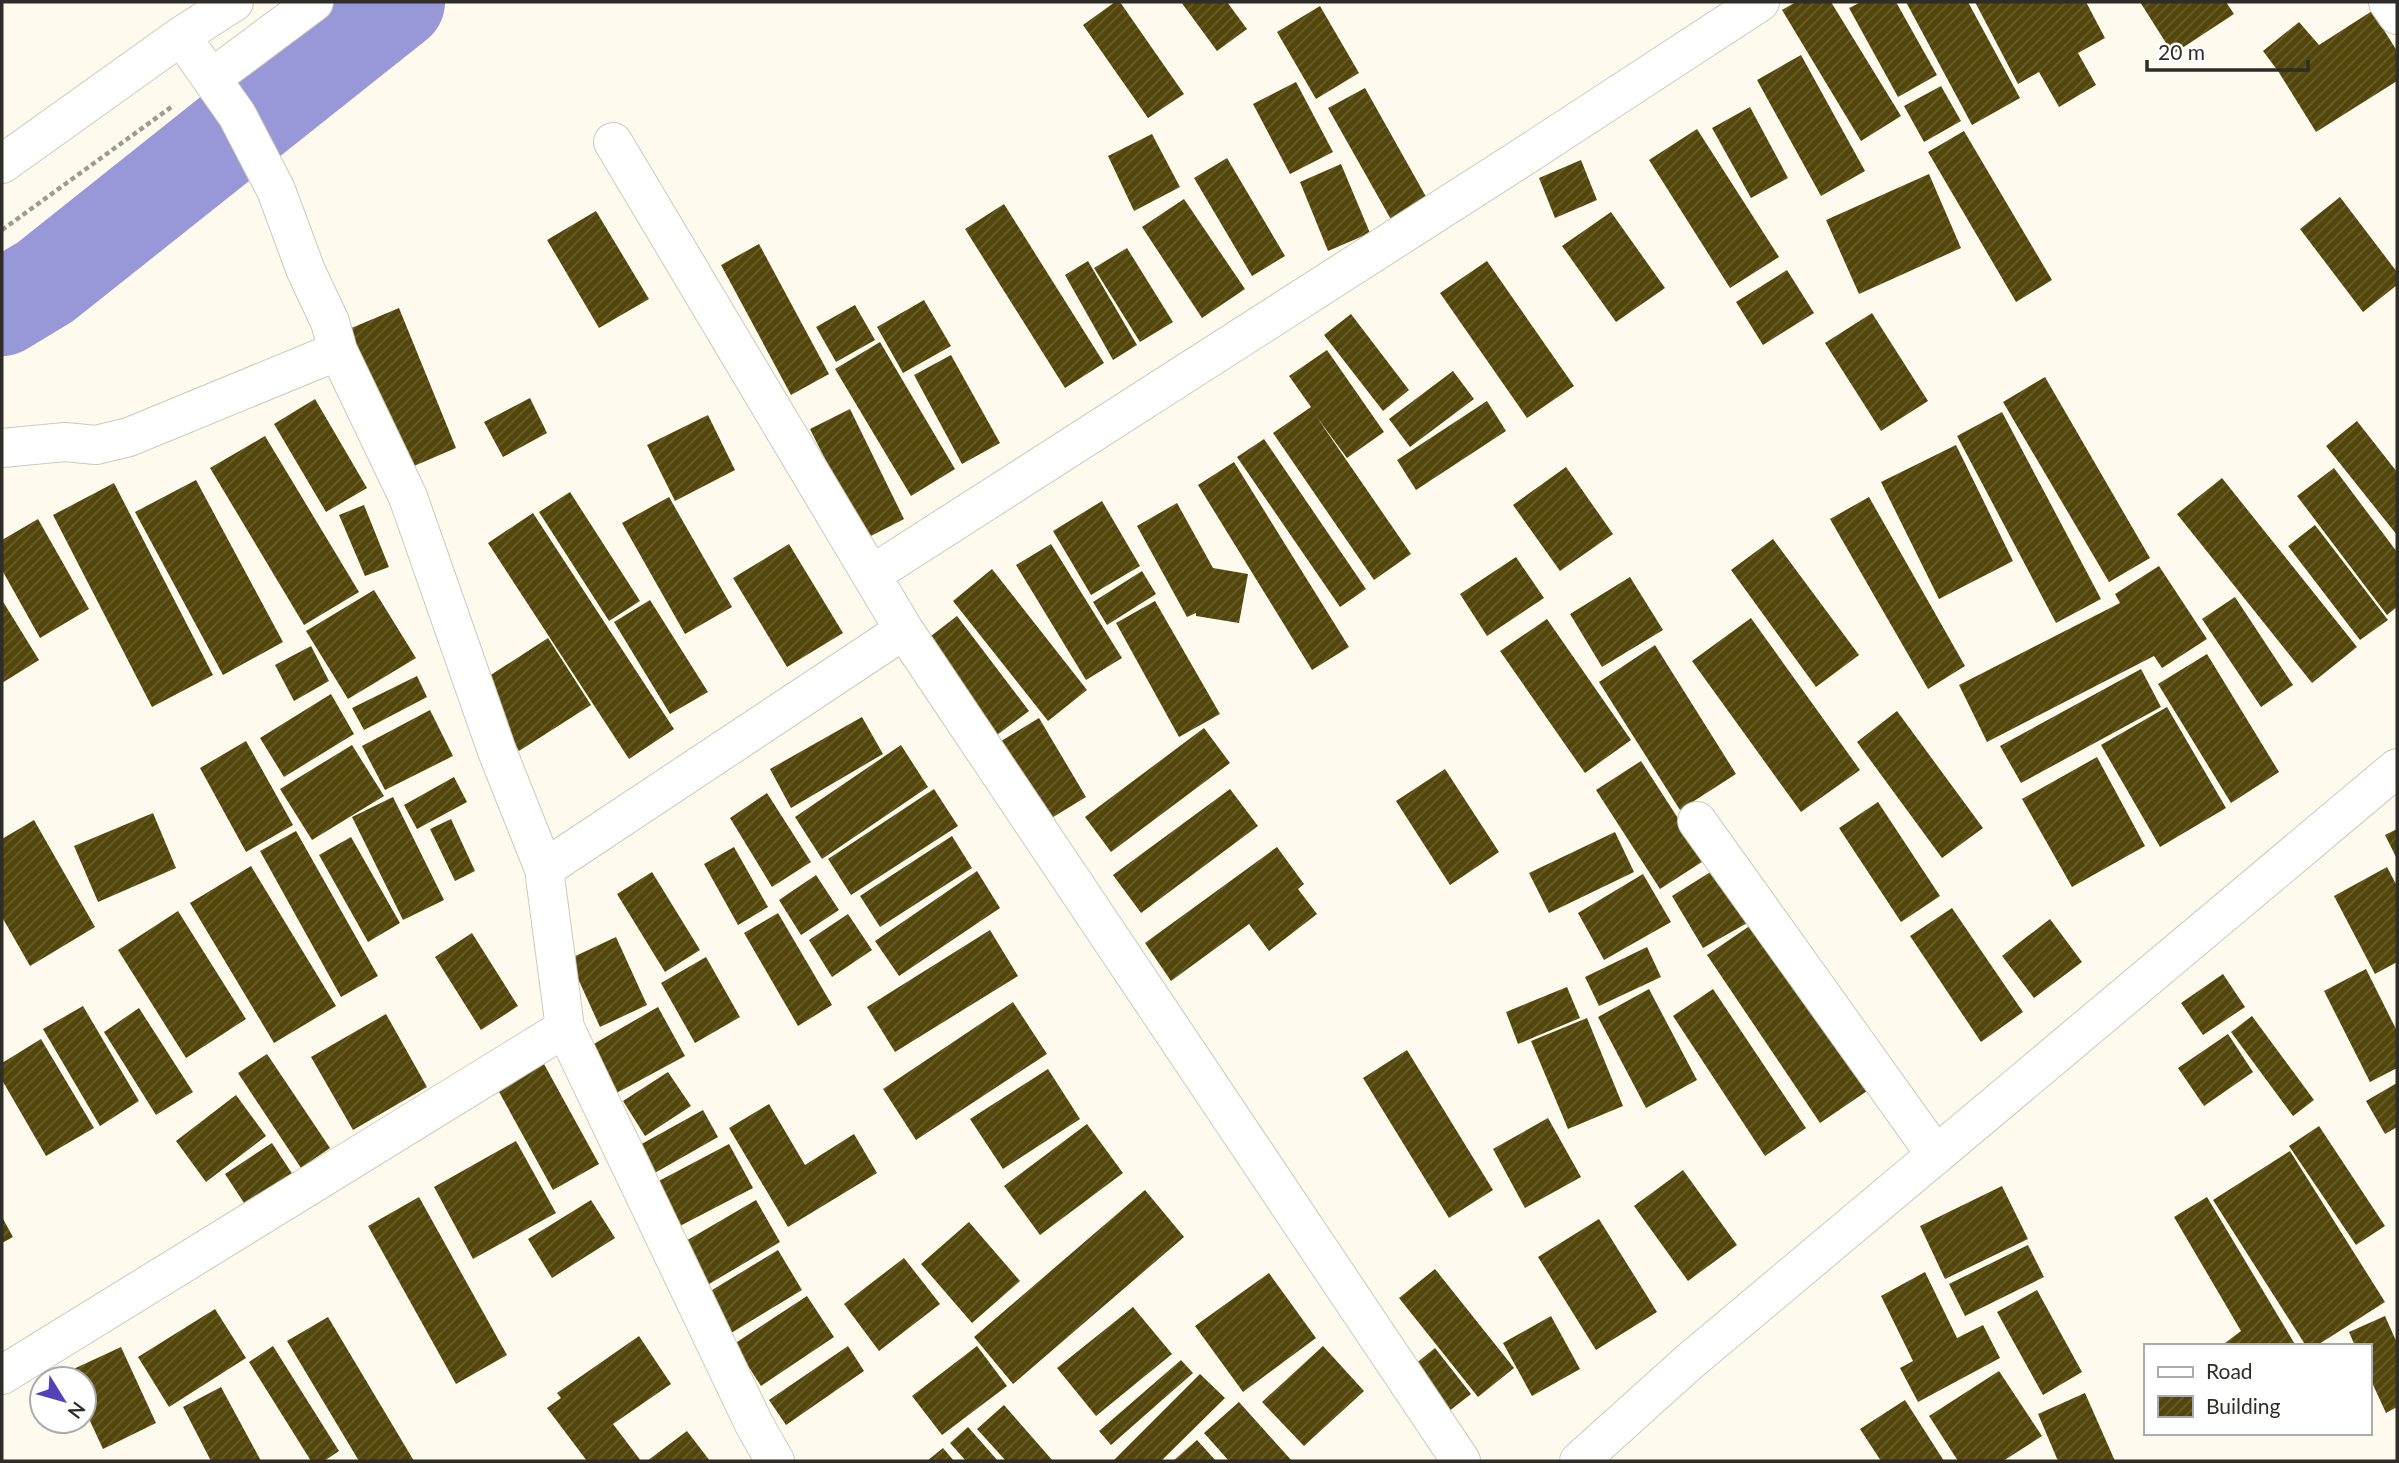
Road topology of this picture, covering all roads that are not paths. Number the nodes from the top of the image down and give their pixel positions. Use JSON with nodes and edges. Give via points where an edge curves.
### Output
{"nodes":[{"id":1,"x":233,"y":2,"type":"edge"},
{"id":2,"x":314,"y":2,"type":"edge"},
{"id":3,"x":1760,"y":2,"type":"edge"},
{"id":4,"x":2388,"y":2,"type":"edge"},
{"id":5,"x":2397,"y":15,"type":"edge"},
{"id":6,"x":181,"y":36,"type":"junction"},
{"id":7,"x":212,"y":78,"type":"junction"},
{"id":8,"x":613,"y":142,"type":"dead end"},
{"id":9,"x":2,"y":164,"type":"edge"},
{"id":10,"x":334,"y":336,"type":"junction"},
{"id":11,"x":2,"y":448,"type":"edge"},
{"id":12,"x":871,"y":575,"type":"junction"},
{"id":13,"x":904,"y":630,"type":"junction"},
{"id":14,"x":2397,"y":768,"type":"edge"},
{"id":15,"x":1697,"y":821,"type":"dead end"},
{"id":16,"x":544,"y":869,"type":"junction"},
{"id":17,"x":565,"y":1028,"type":"junction"},
{"id":18,"x":1936,"y":1154,"type":"junction"},
{"id":19,"x":2,"y":1375,"type":"edge"},
{"id":20,"x":1583,"y":1460,"type":"edge"},
{"id":21,"x":775,"y":1461,"type":"edge"},
{"id":22,"x":1461,"y":1461,"type":"edge"}],
"edges":[{"from":1,"to":6,"type":"street"},
{"from":2,"to":7,"type":"street"},
{"from":3,"to":12,"type":"street"},
{"from":4,"to":5,"type":"street"},
{"from":6,"to":7,"type":"street"},
{"from":6,"to":9,"type":"street"},
{"from":7,"to":10,"type":"street","via":[[276,190]]},
{"from":8,"to":12,"type":"street"},
{"from":10,"to":11,"type":"street","via":[[129,438]]},
{"from":10,"to":16,"type":"street","via":[[408,497],[497,751]]},
{"from":12,"to":13,"type":"street"},
{"from":13,"to":16,"type":"street"},
{"from":13,"to":22,"type":"street"},
{"from":14,"to":18,"type":"street"},
{"from":15,"to":18,"type":"street"},
{"from":16,"to":17,"type":"street"},
{"from":17,"to":19,"type":"street"},
{"from":17,"to":21,"type":"street"},
{"from":18,"to":20,"type":"street","via":[[1689,1362]]}]}
